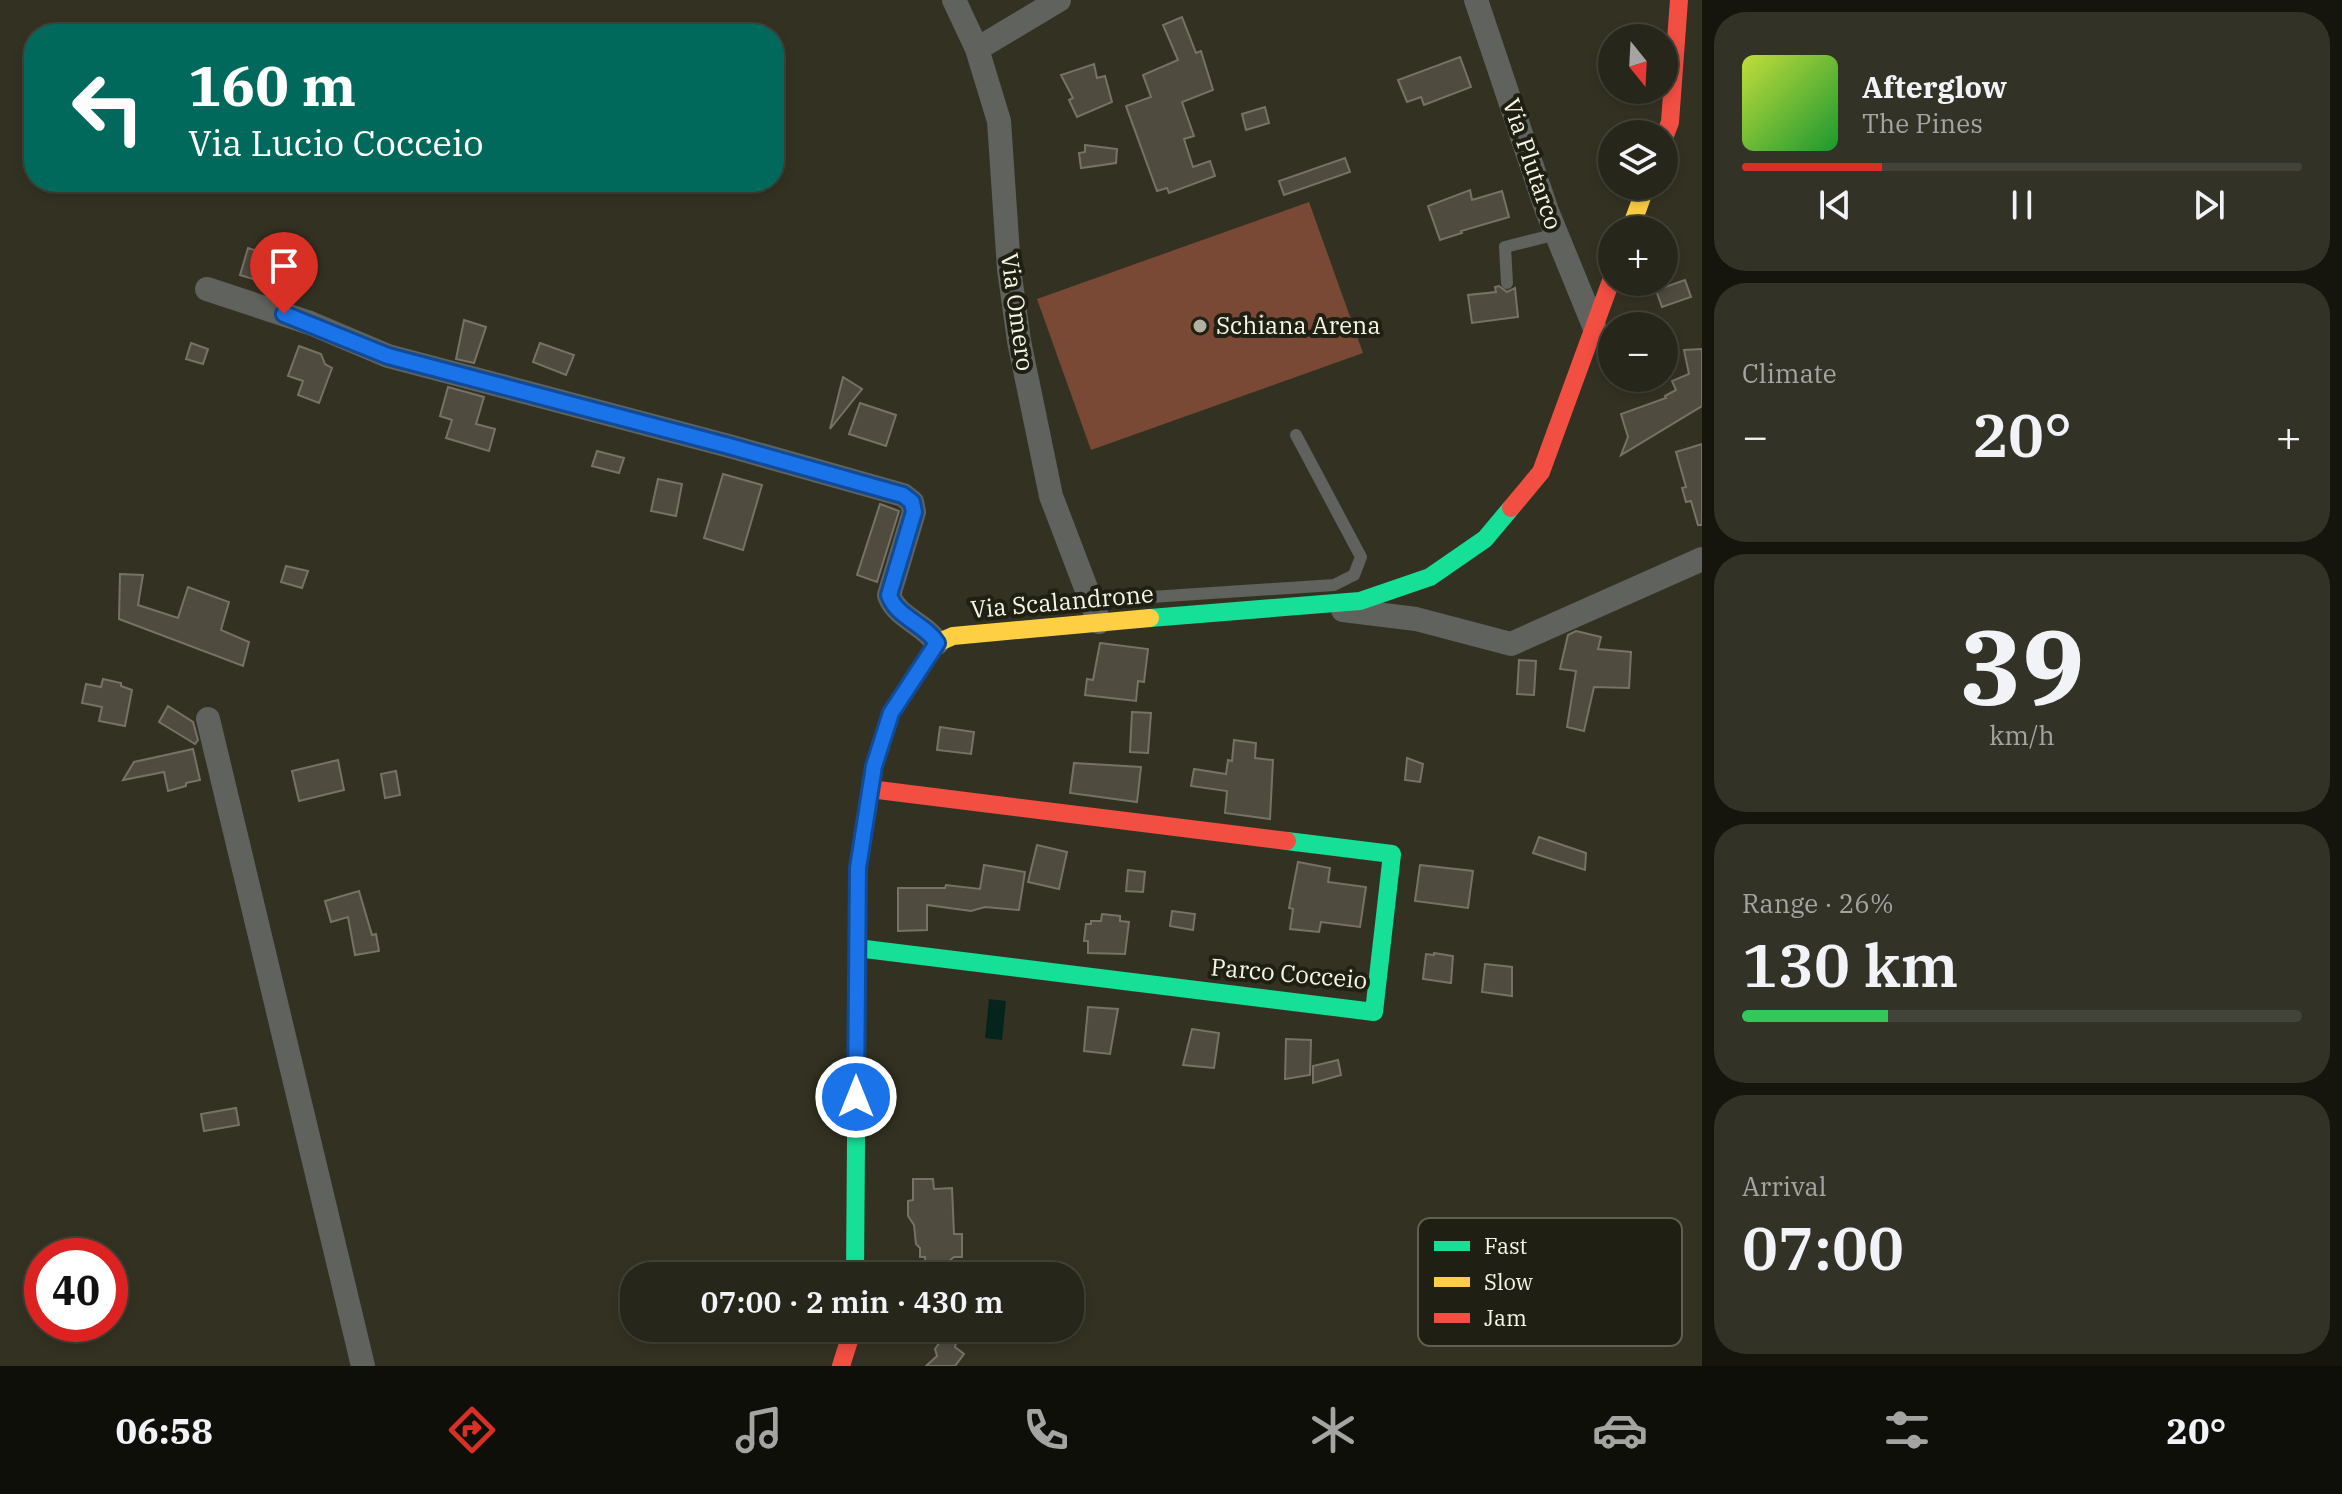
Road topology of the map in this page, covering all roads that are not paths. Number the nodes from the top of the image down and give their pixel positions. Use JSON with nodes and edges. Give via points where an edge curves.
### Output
{"nodes":[{"id":1,"x":954,"y":0,"type":"edge"},
{"id":2,"x":1059,"y":0,"type":"edge"},
{"id":3,"x":1476,"y":0,"type":"edge"},
{"id":4,"x":1679,"y":0,"type":"edge"},
{"id":5,"x":977,"y":49,"type":"junction"},
{"id":6,"x":1670,"y":120,"type":"edge"},
{"id":7,"x":1557,"y":234,"type":"junction"},
{"id":8,"x":1507,"y":283,"type":"dead end"},
{"id":9,"x":207,"y":289,"type":"dead end"},
{"id":10,"x":1605,"y":296,"type":"edge"},
{"id":11,"x":1594,"y":326,"type":"junction"},
{"id":12,"x":1296,"y":435,"type":"dead end"},
{"id":13,"x":1702,"y":559,"type":"edge"},
{"id":14,"x":1312,"y":606,"type":"junction"},
{"id":15,"x":1095,"y":612,"type":"junction"},
{"id":16,"x":937,"y":643,"type":"junction"},
{"id":17,"x":208,"y":719,"type":"dead end"},
{"id":18,"x":870,"y":789,"type":"junction"},
{"id":19,"x":857,"y":948,"type":"junction"},
{"id":20,"x":855,"y":1262,"type":"edge"},
{"id":21,"x":849,"y":1342,"type":"edge"},
{"id":22,"x":857,"y":1342,"type":"edge"},
{"id":23,"x":363,"y":1366,"type":"edge"},
{"id":24,"x":841,"y":1366,"type":"edge"},
{"id":25,"x":861,"y":1366,"type":"edge"}],
"edges":[{"from":1,"to":5,"type":"street","name":"Via Omero"},
{"from":2,"to":5,"type":"street"},
{"from":3,"to":7,"type":"street","name":"Via Plutarco"},
{"from":4,"to":6,"type":"street"},
{"from":5,"to":15,"type":"street","name":"Via Omero","via":[[999,121],[1009,269],[1051,496]]},
{"from":7,"to":8,"type":"lane","via":[[1505,247]]},
{"from":7,"to":11,"type":"street","name":"Via Plutarco"},
{"from":9,"to":16,"type":"street","via":[[388,356],[903,495],[914,512],[889,595],[898,610]]},
{"from":10,"to":11,"type":"street","name":"Via Scalandrone"},
{"from":11,"to":14,"type":"street","name":"Via Scalandrone","via":[[1541,472],[1485,539],[1430,577],[1360,601]]},
{"from":12,"to":15,"type":"lane","via":[[1361,557],[1354,575],[1334,585]]},
{"from":13,"to":14,"type":"street","via":[[1511,644],[1416,619]]},
{"from":14,"to":15,"type":"street","name":"Via Scalandrone"},
{"from":15,"to":16,"type":"street","name":"Via Scalandrone"},
{"from":16,"to":18,"type":"street","via":[[891,713]]},
{"from":17,"to":23,"type":"street"},
{"from":18,"to":19,"type":"street","via":[[858,868]]},
{"from":18,"to":19,"type":"street","name":"Parco Cocceio","via":[[1392,854],[1374,1012]]},
{"from":19,"to":20,"type":"street"},
{"from":21,"to":24,"type":"street"},
{"from":22,"to":25,"type":"street"}]}
